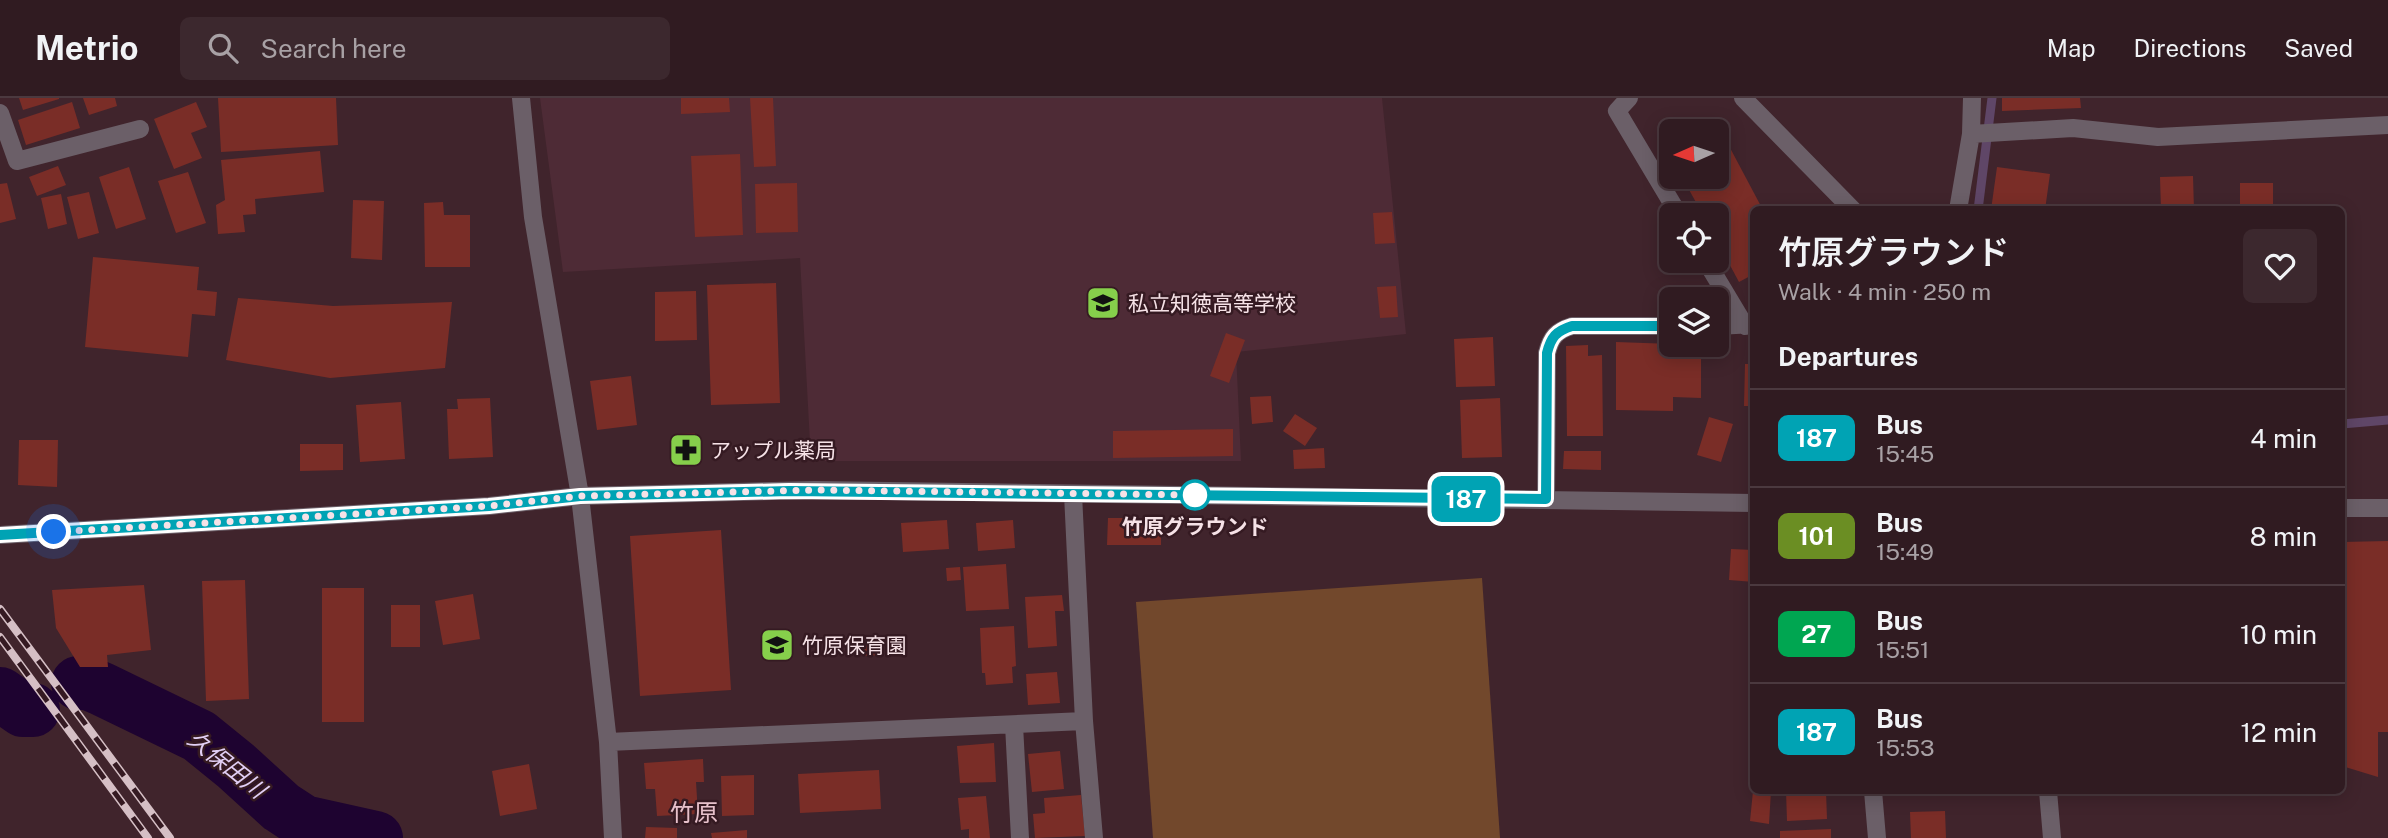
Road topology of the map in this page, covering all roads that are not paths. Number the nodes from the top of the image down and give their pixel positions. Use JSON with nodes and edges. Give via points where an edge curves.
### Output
{"nodes":[{"id":1,"x":521,"y":98,"type":"edge"},
{"id":2,"x":1629,"y":98,"type":"edge"},
{"id":3,"x":1744,"y":98,"type":"edge"},
{"id":4,"x":1972,"y":98,"type":"edge"},
{"id":5,"x":0,"y":113,"type":"edge"},
{"id":6,"x":2388,"y":125,"type":"edge"},
{"id":7,"x":139,"y":129,"type":"dead end"},
{"id":8,"x":1971,"y":134,"type":"junction"},
{"id":9,"x":1672,"y":203,"type":"edge"},
{"id":10,"x":1849,"y":206,"type":"edge"},
{"id":11,"x":1959,"y":206,"type":"edge"},
{"id":12,"x":1714,"y":273,"type":"edge"},
{"id":13,"x":1749,"y":325,"type":"edge"},
{"id":14,"x":1659,"y":326,"type":"edge"},
{"id":15,"x":1729,"y":326,"type":"edge"},
{"id":16,"x":1073,"y":494,"type":"junction"},
{"id":17,"x":580,"y":496,"type":"junction"},
{"id":18,"x":1546,"y":499,"type":"junction"},
{"id":19,"x":1750,"y":503,"type":"edge"},
{"id":20,"x":2345,"y":508,"type":"edge"},
{"id":21,"x":2388,"y":508,"type":"edge"},
{"id":22,"x":0,"y":535,"type":"edge"},
{"id":23,"x":1084,"y":721,"type":"junction"},
{"id":24,"x":1014,"y":724,"type":"junction"},
{"id":25,"x":608,"y":742,"type":"junction"},
{"id":26,"x":1873,"y":794,"type":"edge"},
{"id":27,"x":2048,"y":794,"type":"edge"},
{"id":28,"x":613,"y":838,"type":"edge"},
{"id":29,"x":1020,"y":838,"type":"edge"},
{"id":30,"x":1094,"y":838,"type":"edge"},
{"id":31,"x":1877,"y":838,"type":"edge"},
{"id":32,"x":2052,"y":838,"type":"edge"}],
"edges":[{"from":1,"to":17,"type":"street","via":[[533,217]]},
{"from":2,"to":9,"type":"street","via":[[1617,111]]},
{"from":3,"to":10,"type":"street"},
{"from":4,"to":8,"type":"street"},
{"from":5,"to":7,"type":"street","via":[[17,161]]},
{"from":6,"to":8,"type":"street","via":[[2158,137],[2073,128]]},
{"from":8,"to":11,"type":"street"},
{"from":12,"to":13,"type":"street"},
{"from":13,"to":15,"type":"street"},
{"from":14,"to":18,"type":"street","via":[[1572,326],[1550,339]]},
{"from":16,"to":17,"type":"street","via":[[815,490]]},
{"from":16,"to":18,"type":"street"},
{"from":16,"to":23,"type":"street"},
{"from":17,"to":22,"type":"street","via":[[489,506]]},
{"from":17,"to":25,"type":"street"},
{"from":18,"to":19,"type":"street"},
{"from":20,"to":21,"type":"street"},
{"from":23,"to":24,"type":"street"},
{"from":23,"to":30,"type":"street"},
{"from":24,"to":25,"type":"street"},
{"from":24,"to":29,"type":"street"},
{"from":25,"to":28,"type":"street"},
{"from":26,"to":31,"type":"street"},
{"from":27,"to":32,"type":"street"}]}
